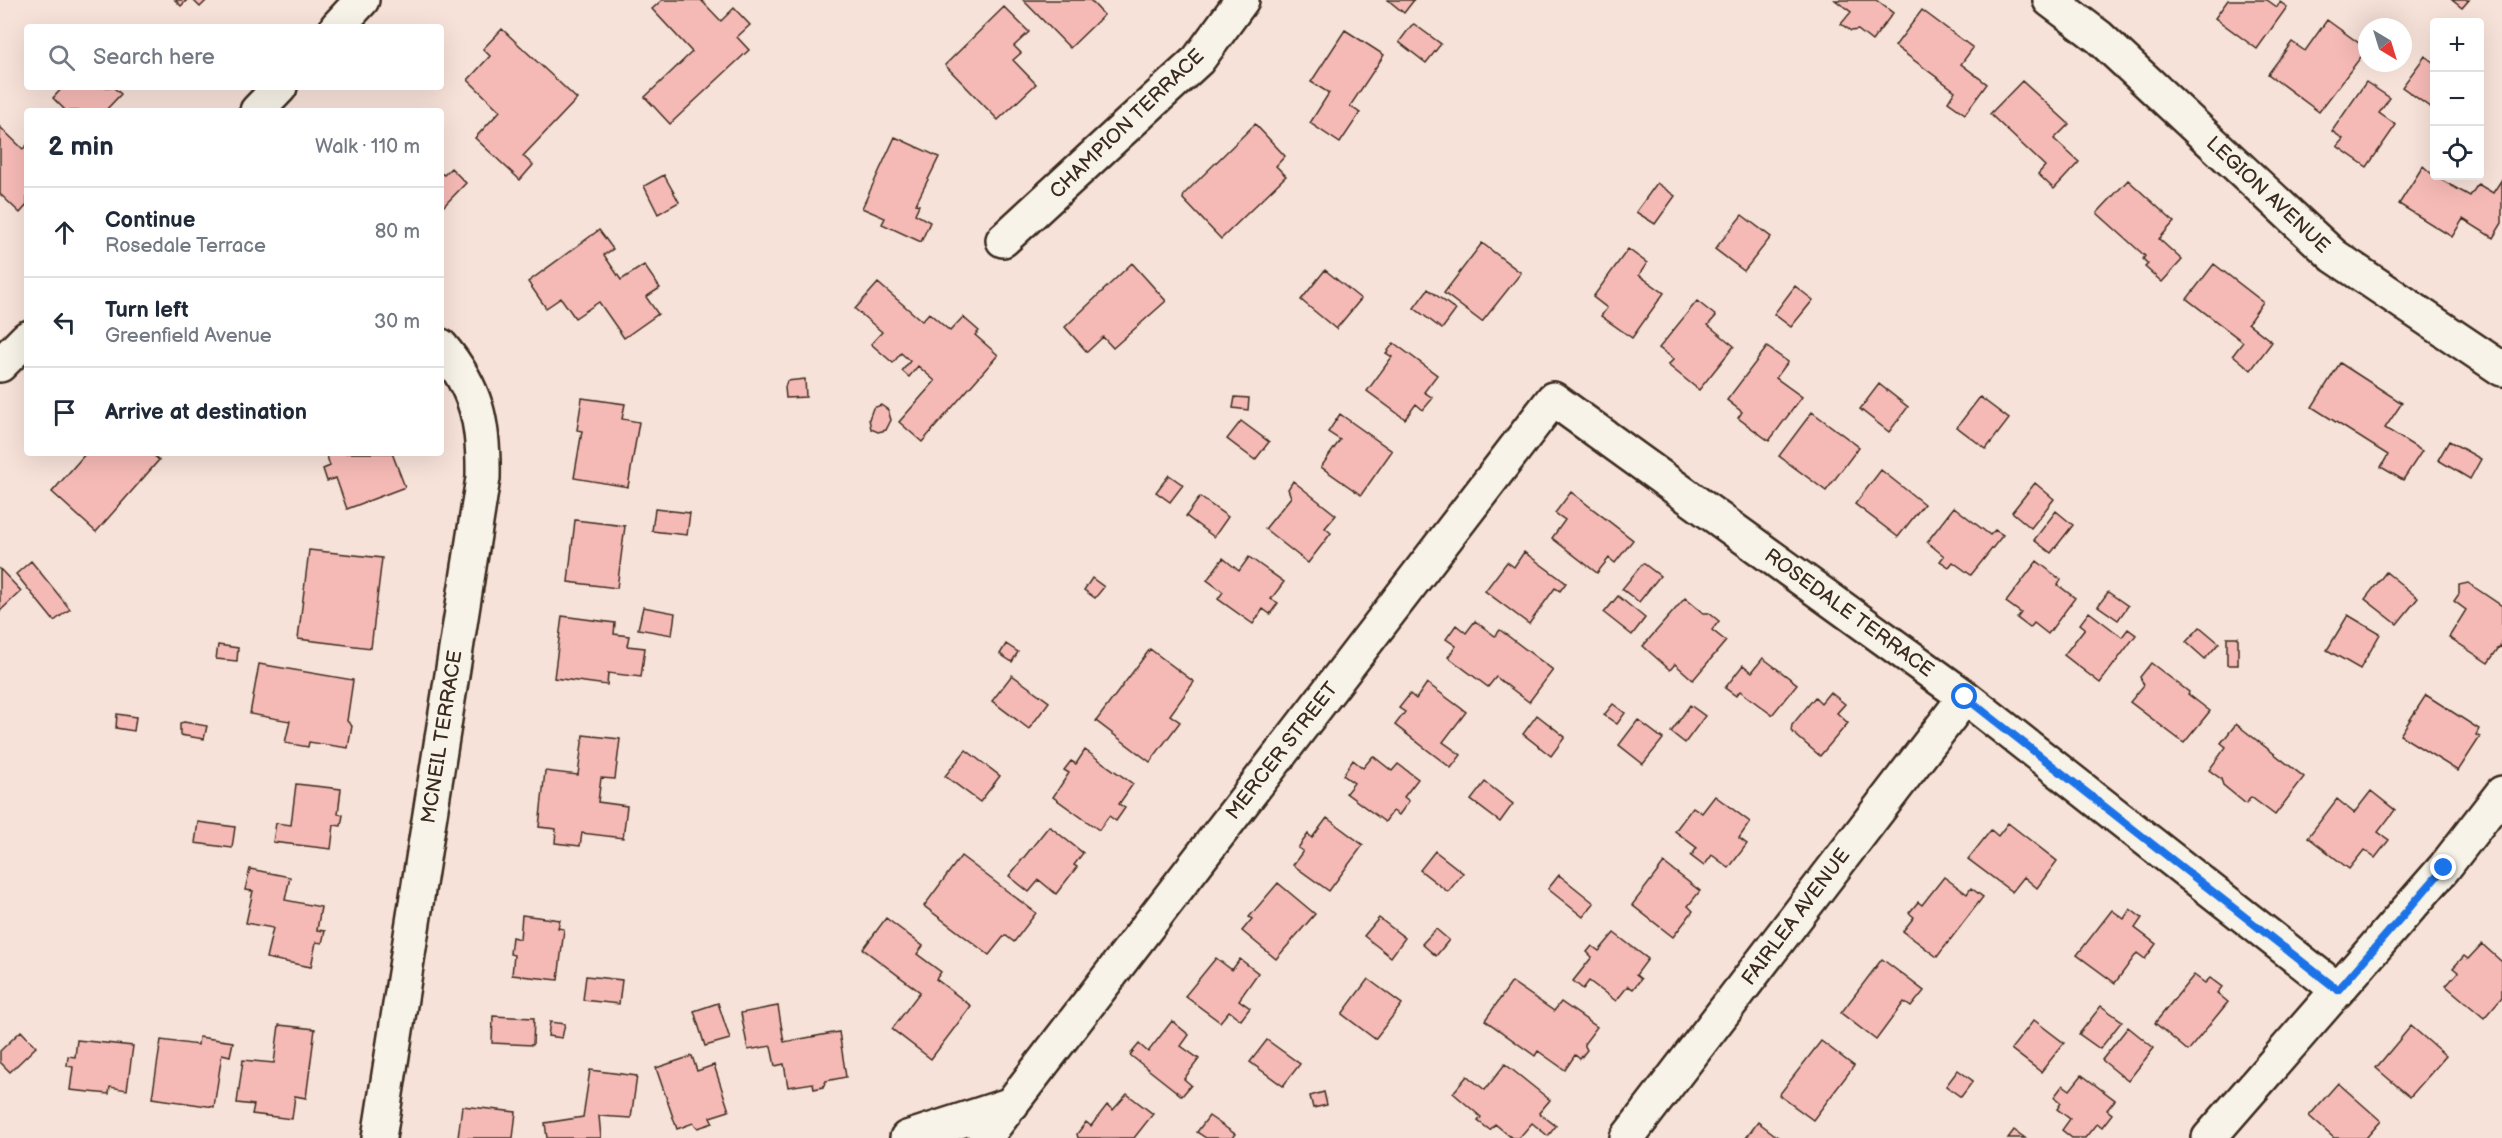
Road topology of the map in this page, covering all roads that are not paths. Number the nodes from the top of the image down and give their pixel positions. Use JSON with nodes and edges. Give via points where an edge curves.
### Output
{"nodes":[{"id":1,"x":362,"y":0,"type":"edge"},
{"id":2,"x":1242,"y":0,"type":"edge"},
{"id":3,"x":2050,"y":0,"type":"edge"},
{"id":4,"x":340,"y":24,"type":"edge"},
{"id":5,"x":277,"y":90,"type":"edge"},
{"id":6,"x":259,"y":108,"type":"edge"},
{"id":7,"x":1003,"y":240,"type":"dead end"},
{"id":8,"x":24,"y":341,"type":"edge"},
{"id":9,"x":444,"y":350,"type":"edge"},
{"id":10,"x":0,"y":365,"type":"edge"},
{"id":11,"x":2502,"y":369,"type":"edge"},
{"id":12,"x":1553,"y":399,"type":"joint"},
{"id":13,"x":1965,"y":697,"type":"junction"},
{"id":14,"x":2502,"y":793,"type":"edge"},
{"id":15,"x":2338,"y":990,"type":"junction"},
{"id":16,"x":1012,"y":1104,"type":"junction"},
{"id":17,"x":379,"y":1138,"type":"edge"},
{"id":18,"x":907,"y":1138,"type":"edge"},
{"id":19,"x":985,"y":1138,"type":"edge"},
{"id":20,"x":1627,"y":1138,"type":"edge"},
{"id":21,"x":2209,"y":1138,"type":"edge"}],
"edges":[{"from":1,"to":4,"type":"street"},
{"from":2,"to":7,"type":"street","name":"CHAMPION TERRACE","via":[[1198,60]]},
{"from":3,"to":11,"type":"street","name":"LEGION AVENUE","via":[[2099,37],[2334,256]]},
{"from":5,"to":6,"type":"street"},
{"from":8,"to":10,"type":"street"},
{"from":9,"to":17,"type":"street","name":"MCNEIL TERRACE","via":[[459,367],[476,403],[484,439],[483,478]]},
{"from":12,"to":13,"type":"street","name":"ROSEDALE TERRACE"},
{"from":12,"to":16,"type":"street","name":"MERCER STREET"},
{"from":13,"to":15,"type":"street","name":"ROSEDALE TERRACE"},
{"from":13,"to":20,"type":"street","name":"FAIRLEA AVENUE"},
{"from":14,"to":15,"type":"street","via":[[2444,868]]},
{"from":15,"to":21,"type":"street"},
{"from":16,"to":18,"type":"street"},
{"from":16,"to":19,"type":"street","name":"MERCER STREET"}]}
